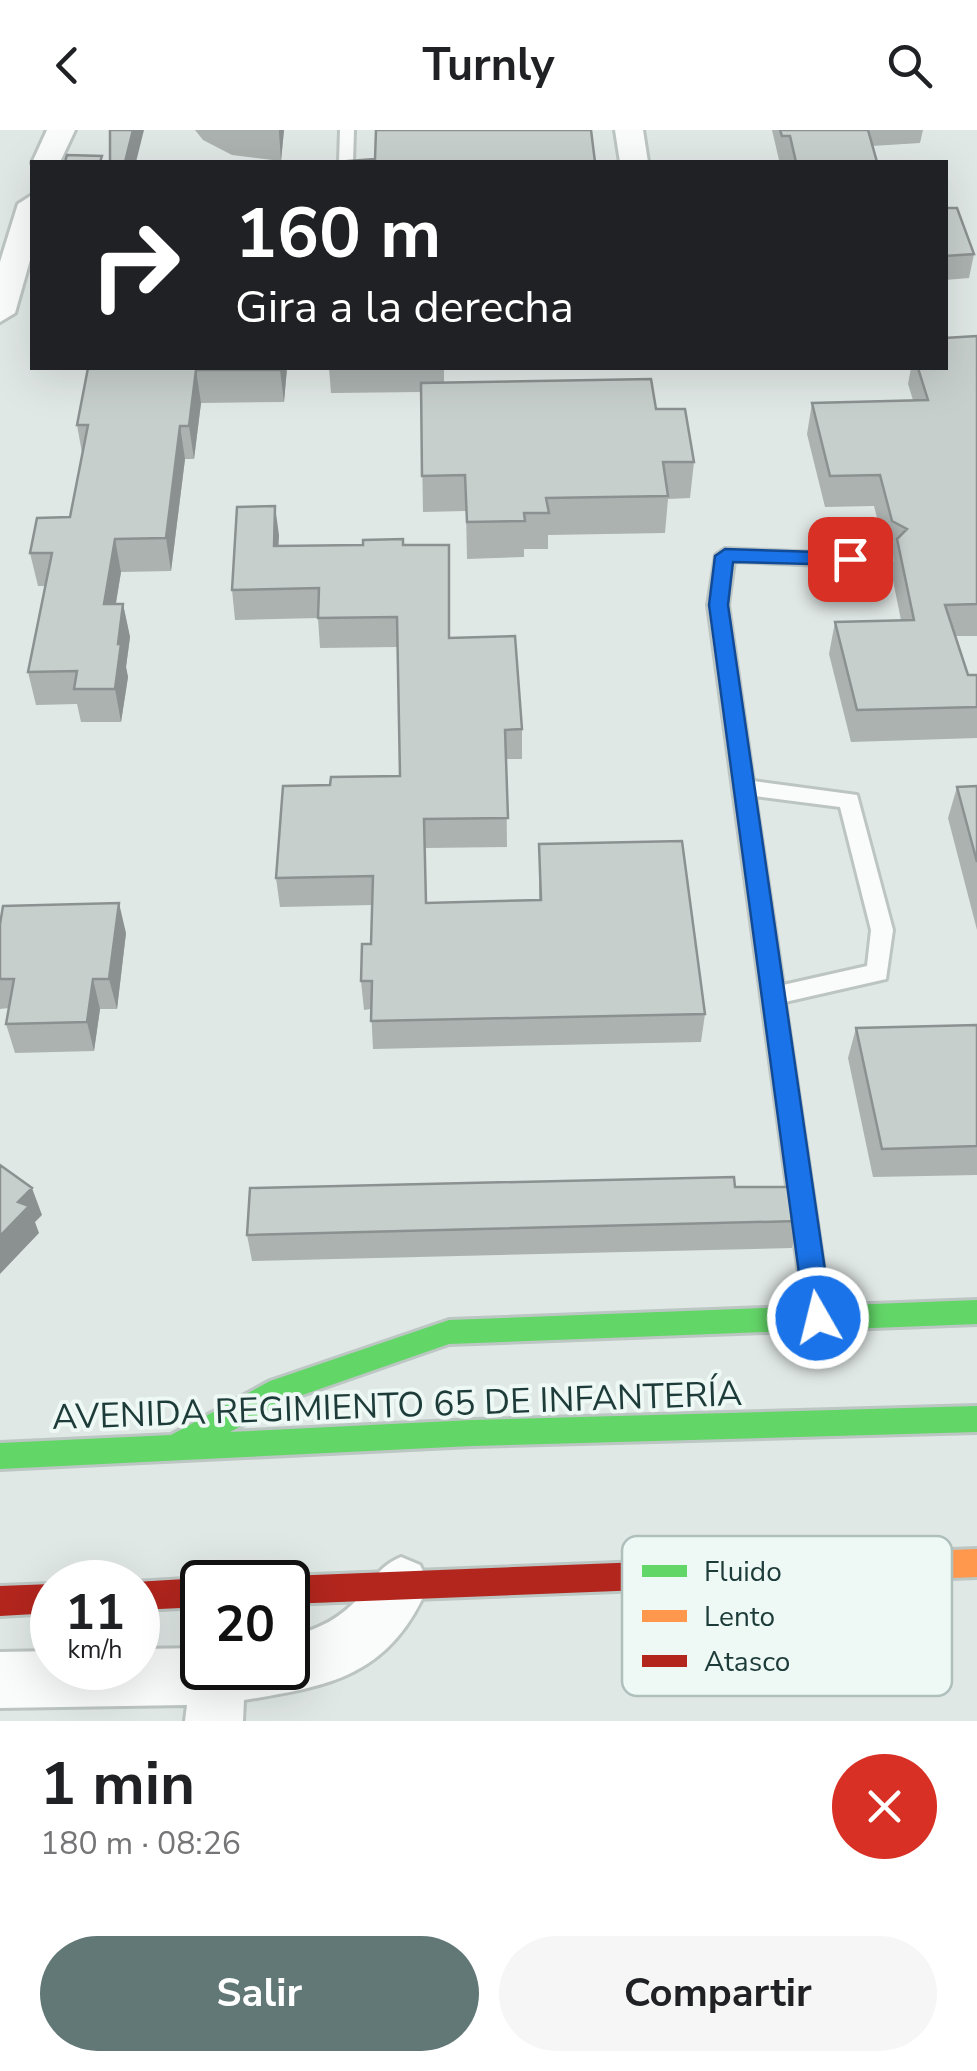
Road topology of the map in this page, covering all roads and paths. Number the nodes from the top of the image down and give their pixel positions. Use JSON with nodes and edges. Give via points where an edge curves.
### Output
{"nodes":[{"id":1,"x":61,"y":130,"type":"edge"},
{"id":2,"x":347,"y":130,"type":"edge"},
{"id":3,"x":629,"y":130,"type":"edge"},
{"id":4,"x":47,"y":160,"type":"edge"},
{"id":5,"x":346,"y":160,"type":"edge"},
{"id":6,"x":634,"y":160,"type":"edge"},
{"id":7,"x":30,"y":208,"type":"edge"},
{"id":8,"x":8,"y":255,"type":"edge"},
{"id":9,"x":0,"y":313,"type":"edge"},
{"id":10,"x":888,"y":562,"type":"dead end"},
{"id":11,"x":744,"y":787,"type":"junction"},
{"id":12,"x":773,"y":996,"type":"junction"},
{"id":13,"x":977,"y":1312,"type":"edge"},
{"id":14,"x":818,"y":1318,"type":"junction"},
{"id":15,"x":977,"y":1419,"type":"edge"},
{"id":16,"x":175,"y":1447,"type":"junction"},
{"id":17,"x":0,"y":1456,"type":"edge"},
{"id":18,"x":977,"y":1564,"type":"edge"},
{"id":19,"x":952,"y":1565,"type":"edge"},
{"id":20,"x":622,"y":1576,"type":"edge"},
{"id":21,"x":400,"y":1584,"type":"junction"},
{"id":22,"x":310,"y":1589,"type":"edge"},
{"id":23,"x":30,"y":1599,"type":"edge"},
{"id":24,"x":0,"y":1600,"type":"edge"},
{"id":25,"x":310,"y":1660,"type":"edge"},
{"id":26,"x":0,"y":1680,"type":"edge"},
{"id":27,"x":180,"y":1686,"type":"edge"}],
"edges":[{"from":1,"to":4,"type":"street"},
{"from":2,"to":5,"type":"lane"},
{"from":3,"to":6,"type":"street"},
{"from":7,"to":8,"type":"street"},
{"from":8,"to":9,"type":"street"},
{"from":10,"to":11,"type":"lane","via":[[725,556],[718,605]]},
{"from":11,"to":12,"type":"lane"},
{"from":11,"to":12,"type":"lane","via":[[849,800],[882,930],[878,973]]},
{"from":12,"to":14,"type":"lane"},
{"from":13,"to":14,"type":"main road"},
{"from":14,"to":16,"type":"main road","via":[[448,1332],[280,1390]]},
{"from":15,"to":16,"type":"main road","name":"AVENIDA REGIMIENTO 65 DE INFANTERÍA"},
{"from":16,"to":17,"type":"main road","name":"AVENIDA REGIMIENTO 65 DE INFANTERÍA"},
{"from":18,"to":19,"type":"main road"},
{"from":20,"to":21,"type":"main road"},
{"from":21,"to":22,"type":"main road"},
{"from":21,"to":25,"type":"street","via":[[380,1616],[330,1657]]},
{"from":23,"to":24,"type":"main road"},
{"from":26,"to":27,"type":"street"}]}
